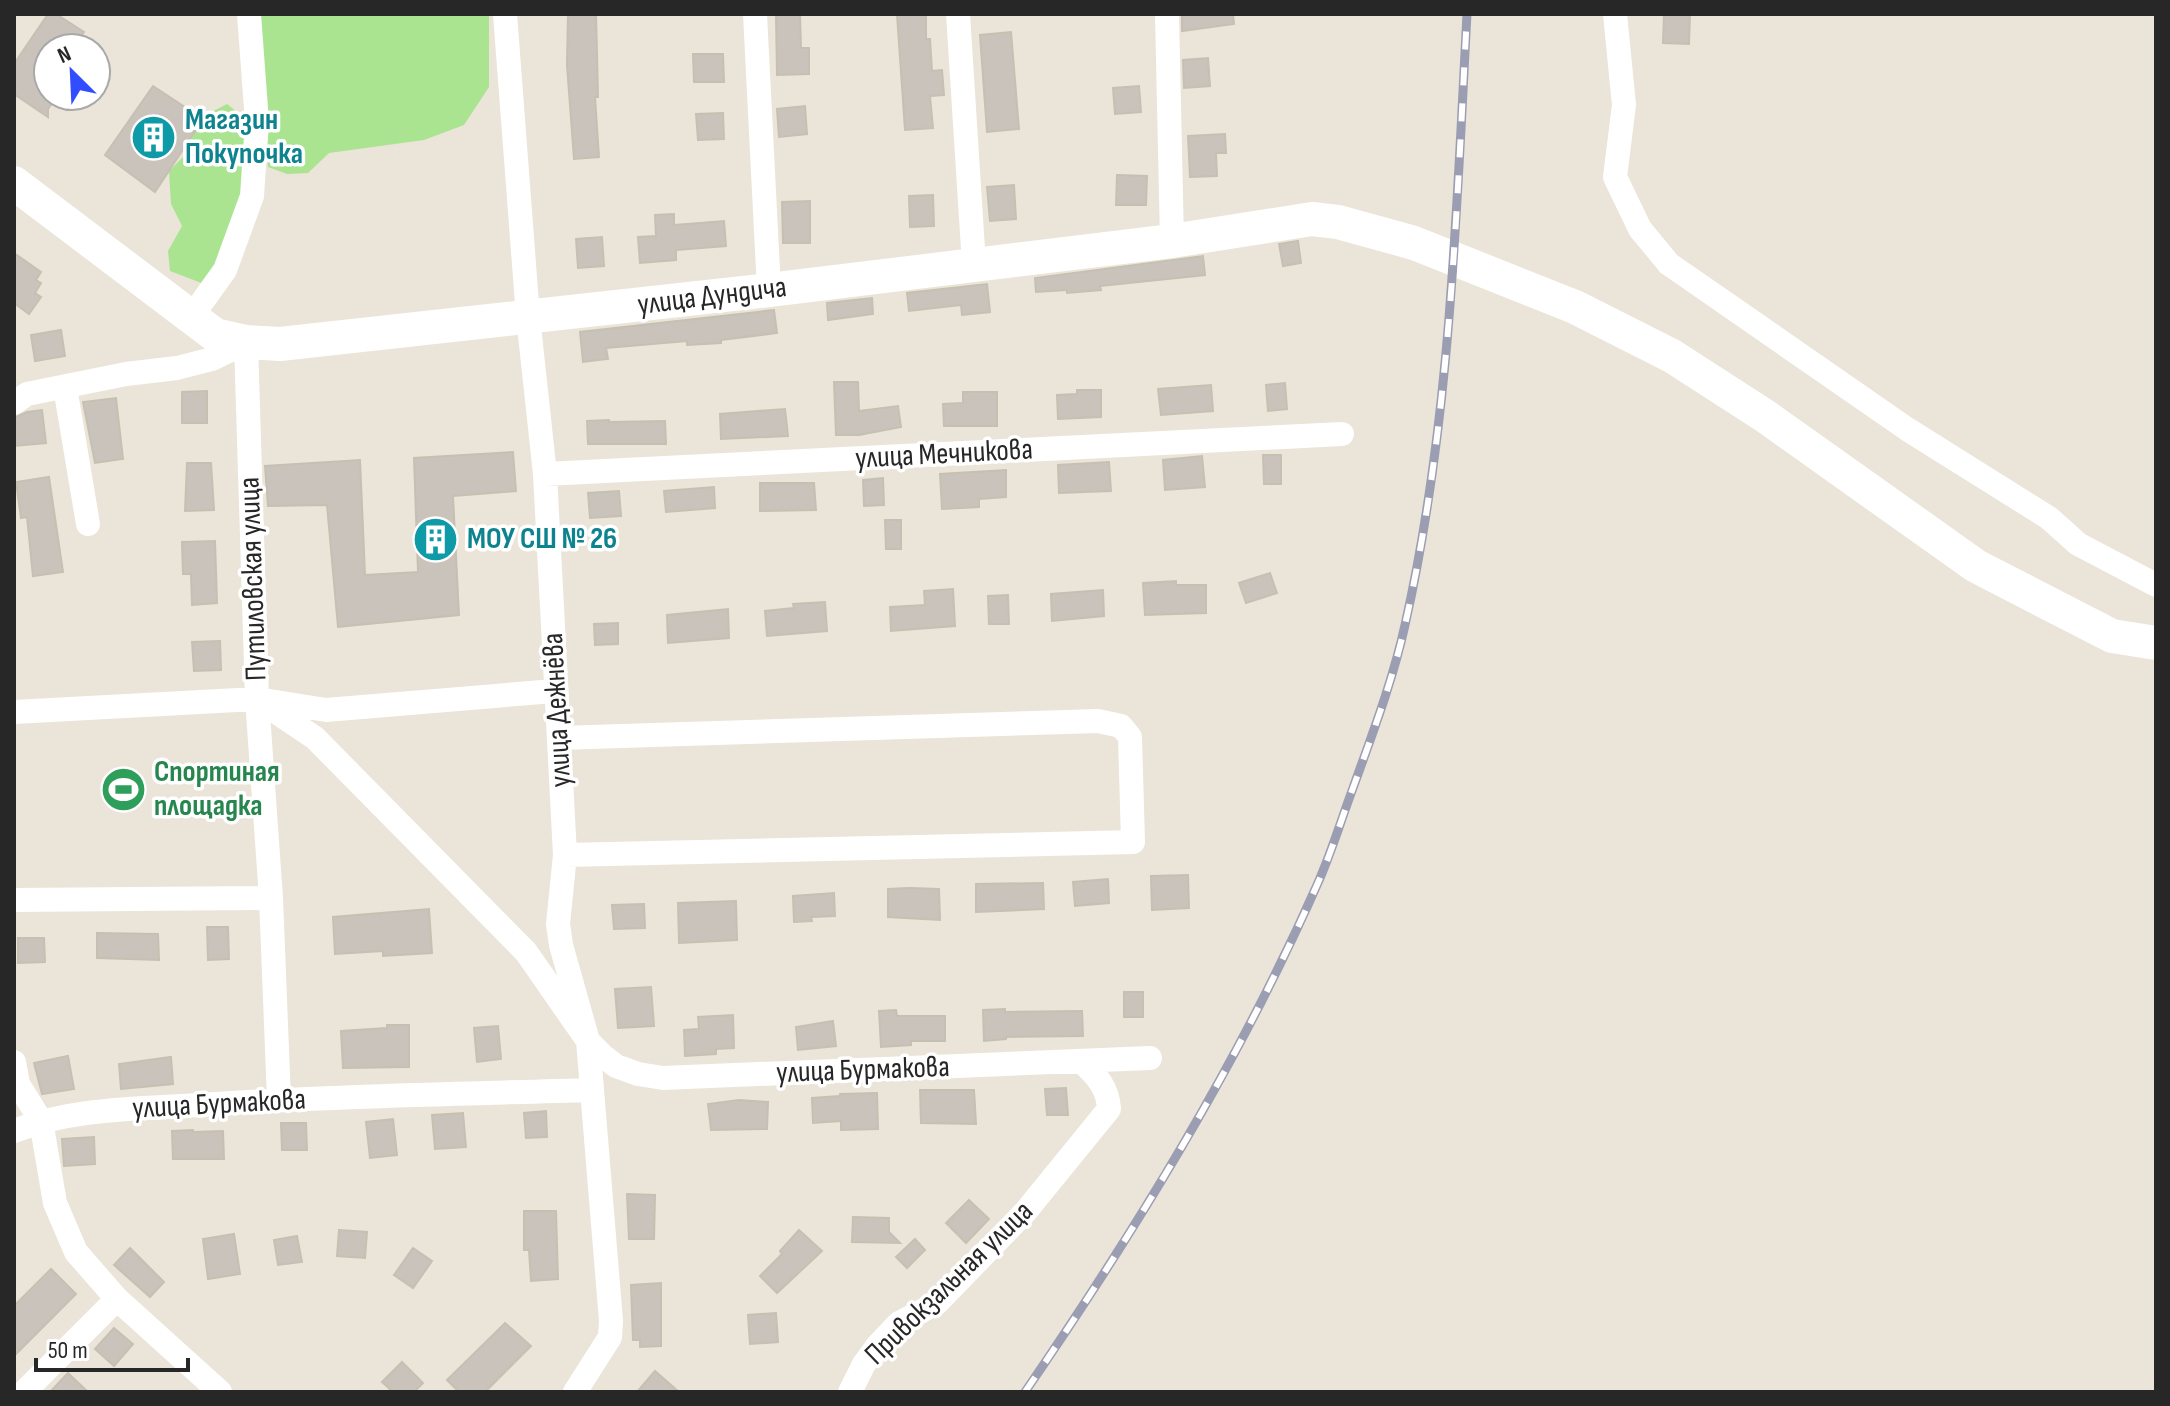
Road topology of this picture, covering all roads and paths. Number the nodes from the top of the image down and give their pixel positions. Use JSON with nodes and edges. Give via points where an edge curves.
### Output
{"nodes":[{"id":1,"x":249,"y":14,"type":"edge"},
{"id":2,"x":505,"y":14,"type":"edge"},
{"id":3,"x":755,"y":14,"type":"edge"},
{"id":4,"x":958,"y":14,"type":"edge"},
{"id":5,"x":1167,"y":14,"type":"edge"},
{"id":6,"x":1615,"y":14,"type":"edge"},
{"id":7,"x":14,"y":183,"type":"edge"},
{"id":8,"x":1172,"y":241,"type":"junction"},
{"id":9,"x":974,"y":265,"type":"junction"},
{"id":10,"x":769,"y":290,"type":"junction"},
{"id":11,"x":192,"y":316,"type":"junction"},
{"id":12,"x":528,"y":317,"type":"junction"},
{"id":13,"x":246,"y":342,"type":"junction"},
{"id":14,"x":65,"y":387,"type":"junction"},
{"id":15,"x":14,"y":403,"type":"edge"},
{"id":16,"x":1342,"y":434,"type":"dead end"},
{"id":17,"x":545,"y":474,"type":"junction"},
{"id":18,"x":88,"y":524,"type":"dead end"},
{"id":19,"x":2156,"y":585,"type":"edge"},
{"id":20,"x":2156,"y":643,"type":"edge"},
{"id":21,"x":554,"y":691,"type":"junction"},
{"id":22,"x":257,"y":699,"type":"junction"},
{"id":23,"x":14,"y":712,"type":"edge"},
{"id":24,"x":559,"y":738,"type":"junction"},
{"id":25,"x":565,"y":855,"type":"junction"},
{"id":26,"x":271,"y":898,"type":"junction"},
{"id":27,"x":14,"y":900,"type":"edge"},
{"id":28,"x":588,"y":1041,"type":"junction"},
{"id":29,"x":1150,"y":1058,"type":"dead end"},
{"id":30,"x":14,"y":1062,"type":"edge"},
{"id":31,"x":1082,"y":1062,"type":"junction"},
{"id":32,"x":591,"y":1090,"type":"junction"},
{"id":33,"x":279,"y":1100,"type":"junction"},
{"id":34,"x":41,"y":1121,"type":"junction"},
{"id":35,"x":14,"y":1131,"type":"edge"},
{"id":36,"x":117,"y":1299,"type":"junction"},
{"id":37,"x":24,"y":1392,"type":"edge"},
{"id":38,"x":220,"y":1392,"type":"edge"},
{"id":39,"x":575,"y":1392,"type":"edge"},
{"id":40,"x":850,"y":1392,"type":"edge"}],
"edges":[{"from":1,"to":11,"type":"street","via":[[257,122],[252,196],[225,270]]},
{"from":2,"to":12,"type":"street","name":"улица Дежнёва"},
{"from":3,"to":10,"type":"street"},
{"from":4,"to":9,"type":"street"},
{"from":5,"to":8,"type":"street"},
{"from":6,"to":19,"type":"street","via":[[1624,105],[1615,177],[1640,229],[1669,264],[1907,429],[2049,518],[2078,544]]},
{"from":7,"to":11,"type":"street"},
{"from":8,"to":9,"type":"street","name":"улица Дундича"},
{"from":8,"to":20,"type":"street","name":"улица Дундича","via":[[1312,219],[1338,222],[1414,243],[1575,307],[1672,356],[1765,416],[1976,566],[2112,636]]},
{"from":9,"to":10,"type":"street","name":"улица Дундича"},
{"from":10,"to":12,"type":"street","name":"улица Дундича"},
{"from":11,"to":13,"type":"street","via":[[215,335]]},
{"from":12,"to":13,"type":"street","name":"улица Дундича","via":[[280,344]]},
{"from":12,"to":17,"type":"street","name":"улица Дежнёва"},
{"from":13,"to":14,"type":"street","name":"улица Дундича","via":[[177,368]]},
{"from":13,"to":22,"type":"street","name":"Путиловская улица"},
{"from":14,"to":15,"type":"street","name":"улица Дундича","via":[[27,394]]},
{"from":14,"to":18,"type":"street"},
{"from":16,"to":17,"type":"street","name":"улица Мечникова"},
{"from":17,"to":21,"type":"street","name":"улица Дежнёва"},
{"from":21,"to":22,"type":"street","via":[[326,710]]},
{"from":21,"to":24,"type":"street","name":"улица Дежнёва"},
{"from":22,"to":23,"type":"street"},
{"from":22,"to":26,"type":"street","name":"Путиловская улица"},
{"from":22,"to":28,"type":"street","name":"улица Бурмакова","via":[[315,738],[526,952]]},
{"from":24,"to":25,"type":"street","name":"улица Дежнёва"},
{"from":24,"to":25,"type":"street","via":[[1098,721],[1121,726],[1130,737],[1133,842]]},
{"from":25,"to":28,"type":"street","name":"улица Дежнёва","via":[[558,924]]},
{"from":26,"to":27,"type":"street"},
{"from":26,"to":33,"type":"street","name":"Путиловская улица"},
{"from":28,"to":31,"type":"street","name":"улица Бурмакова","via":[[616,1066],[663,1078]]},
{"from":28,"to":32,"type":"street","name":"улица Дежнёва"},
{"from":29,"to":31,"type":"street","name":"улица Бурмакова"},
{"from":30,"to":34,"type":"street","via":[[18,1084]]},
{"from":31,"to":40,"type":"street","name":"Привокзальная улица","via":[[1099,1078],[1109,1109],[1026,1211],[949,1291],[899,1323],[878,1345]]},
{"from":32,"to":33,"type":"street","name":"улица Бурмакова"},
{"from":32,"to":39,"type":"street","name":"улица Дежнёва","via":[[610,1337]]},
{"from":33,"to":34,"type":"street","name":"улица Бурмакова","via":[[81,1113]]},
{"from":34,"to":35,"type":"street","name":"улица Бурмакова"},
{"from":34,"to":36,"type":"street","via":[[65,1231],[76,1252]]},
{"from":36,"to":37,"type":"street"},
{"from":36,"to":38,"type":"street"}]}
